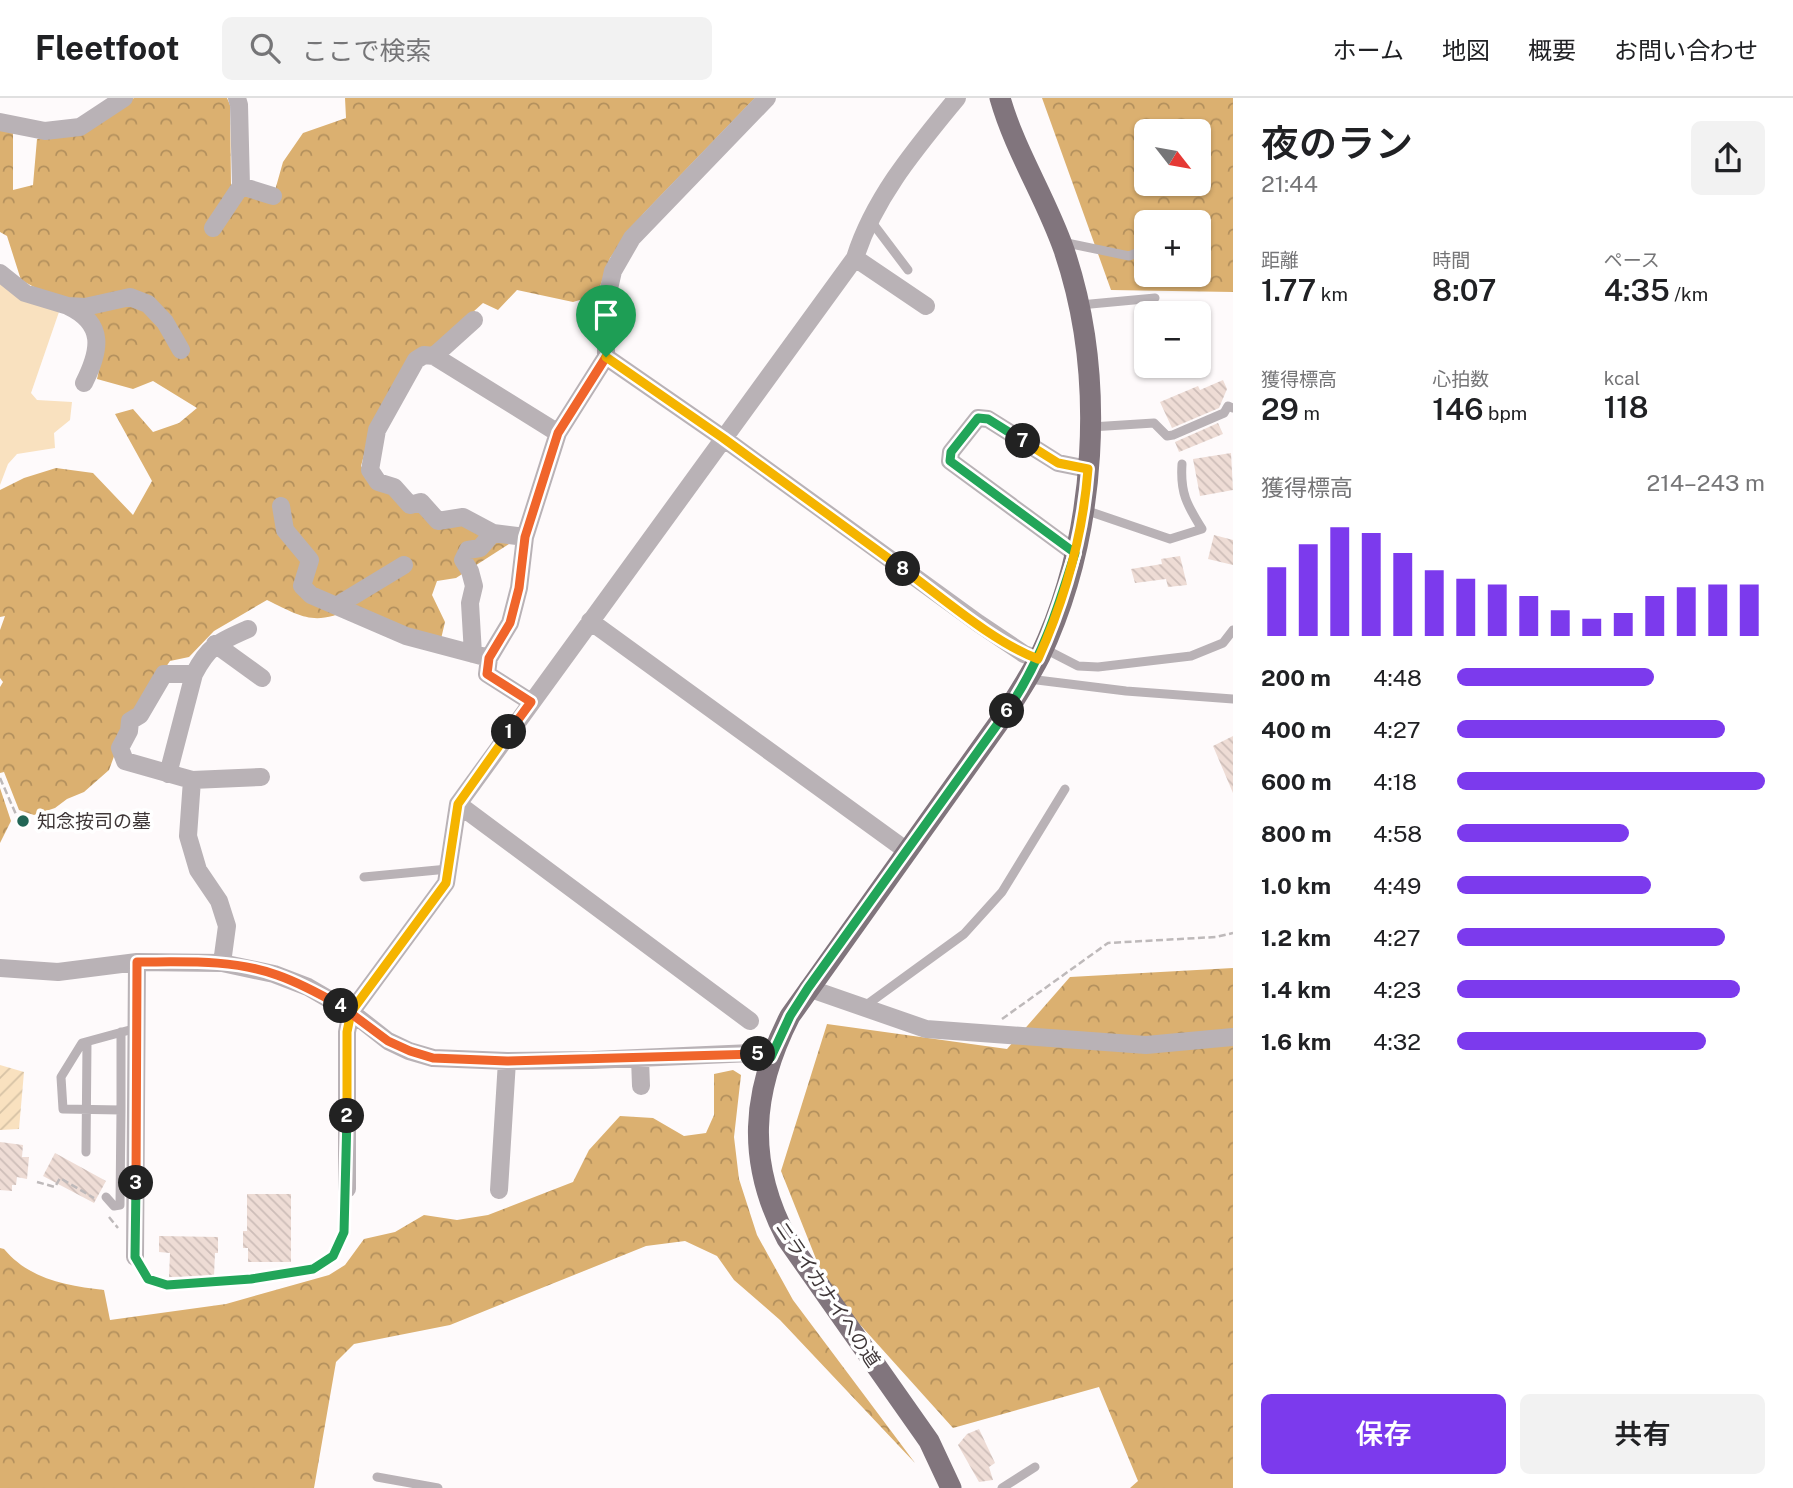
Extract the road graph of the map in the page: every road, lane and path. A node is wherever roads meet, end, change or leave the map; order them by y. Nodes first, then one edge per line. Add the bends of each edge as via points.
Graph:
1 (124, 98) edge
2 (237, 98) edge
3 (767, 98) edge
4 (957, 98) edge
5 (1000, 98) edge
6 (0, 122) edge
7 (241, 186) junction
8 (273, 196) dead end
9 (871, 221) junction
10 (213, 228) dead end
11 (1060, 242) junction
12 (1134, 254) edge
13 (855, 258) junction
14 (908, 270) dead end
15 (0, 274) edge
16 (1155, 298) dead end
17 (68, 306) junction
18 (926, 306) dead end
19 (1078, 306) junction
20 (474, 320) dead end
21 (181, 350) dead end
22 (434, 356) junction
23 (606, 357) junction
24 (84, 383) dead end
25 (1233, 408) edge
26 (1091, 427) junction
27 (558, 433) junction
28 (723, 438) junction
29 (1182, 464) dead end
30 (1088, 469) junction
31 (281, 506) dead end
32 (1084, 509) junction
33 (493, 533) junction
34 (525, 537) junction
35 (1075, 553) junction
36 (404, 565) dead end
37 (338, 605) junction
38 (590, 621) junction
39 (248, 629) dead end
40 (1233, 630) edge
41 (215, 644) junction
42 (1041, 654) junction
43 (481, 656) junction
44 (194, 674) junction
45 (262, 678) dead end
46 (1027, 679) junction
47 (1233, 699) edge
48 (531, 702) junction
49 (168, 774) junction
50 (261, 777) dead end
51 (0, 778) edge
52 (192, 780) junction
53 (1065, 789) dead end
54 (458, 804) junction
55 (18, 818) dead end
56 (907, 851) junction
57 (448, 869) junction
58 (364, 877) dead end
59 (1233, 933) edge
60 (137, 962) junction
61 (222, 963) junction
62 (0, 968) edge
63 (808, 988) junction
64 (863, 1007) junction
65 (351, 1012) junction
66 (1002, 1019) dead end
67 (750, 1021) dead end
68 (129, 1030) junction
69 (1233, 1037) edge
70 (87, 1042) junction
71 (771, 1057) junction
72 (640, 1058) junction
73 (507, 1061) junction
74 (641, 1086) dead end
75 (87, 1110) junction
76 (121, 1110) junction
77 (86, 1152) dead end
78 (37, 1182) dead end
79 (346, 1189) joint
80 (499, 1190) dead end
81 (106, 1197) dead end
82 (99, 1206) dead end
83 (107, 1214) dead end
84 (131, 1244) junction
85 (1035, 1467) dead end
86 (377, 1476) dead end
87 (438, 1488) edge
88 (951, 1488) edge
89 (1002, 1488) edge

1 - 6 street via 80,127 45,131
2 - 7 street
3 - 23 street via 632,238 613,271 606,302
4 - 9 street via 904,164
5 - 11 main road, ニライカナイへの道
7 - 8 street
7 - 10 street
9 - 13 street
9 - 14 lane
11 - 12 lane
11 - 19 main road, ニライカナイへの道
13 - 18 street
13 - 28 street
15 - 17 street via 25,293
16 - 19 lane
17 - 21 street via 130,297 148,304
17 - 24 street via 87,318 95,330 93,365
19 - 26 main road, ニライカナイへの道 via 1086,345
20 - 22 street
22 - 27 street
22 - 33 street via 416,360 377,430 370,470 378,482 394,487 410,505 421,502 438,521 463,517
23 - 27 street
23 - 28 street
25 - 26 lane via 1228,406 1224,413 1167,436 1154,423
26 - 30 main road, ニライカナイへの道
27 - 34 street
28 - 38 street
28 - 42 street via 978,623 1024,654
29 - 32 lane via 1183,497 1202,529 1170,540
30 - 32 main road, ニライカナイへの道
30 - 35 street via 1058,463 988,419 978,418 951,452 950,461
31 - 37 street via 285,530 310,560 302,586 311,595
32 - 35 main road, ニライカナイへの道
33 - 34 street
33 - 43 street via 480,548 468,550 463,560 474,586 470,603
34 - 43 street via 510,623
35 - 42 main road, ニライカナイへの道
36 - 37 street
37 - 43 street via 406,636
38 - 48 street
38 - 56 street
39 - 41 street
40 - 42 lane via 1223,643 1191,656 1098,667
41 - 44 street
41 - 45 street
42 - 46 main road, ニライカナイへの道
43 - 48 street via 487,674
44 - 49 street
44 - 49 street via 164,674 140,715 130,721 120,748 125,761
46 - 47 lane
46 - 56 main road, ニライカナイへの道
48 - 54 street
49 - 52 street
50 - 52 street
51 - 55 path
52 - 61 street via 188,836 198,870 219,901 227,926
53 - 64 lane via 1002,892 964,934
54 - 57 street
54 - 67 street
56 - 63 main road, ニライカナイへの道
57 - 58 lane
57 - 65 street via 446,883
59 - 66 path via 1108,943
60 - 61 street
60 - 62 street via 58,972
60 - 68 street
61 - 65 street via 274,974
63 - 64 street
63 - 71 main road, ニライカナイへの道
64 - 69 street via 926,1029 1146,1045
65 - 73 street via 388,1041 410,1051 433,1058
65 - 79 street
68 - 70 lane
68 - 76 lane
68 - 84 street
70 - 75 lane
70 - 75 lane via 61,1077 63,1109
71 - 72 street via 752,1053
71 - 88 main road, ニライカナイへの道 via 758,1121 761,1170 775,1215 802,1263 929,1441
72 - 73 street
72 - 74 street
73 - 80 street
75 - 76 lane
75 - 77 lane
76 - 81 lane via 120,1205 114,1206
78 - 82 path via 55,1188 60,1178 93,1196
79 - 84 lane via 344,1232 333,1256 313,1269 167,1285 148,1279
83 - 84 path
85 - 89 lane
86 - 87 lane

